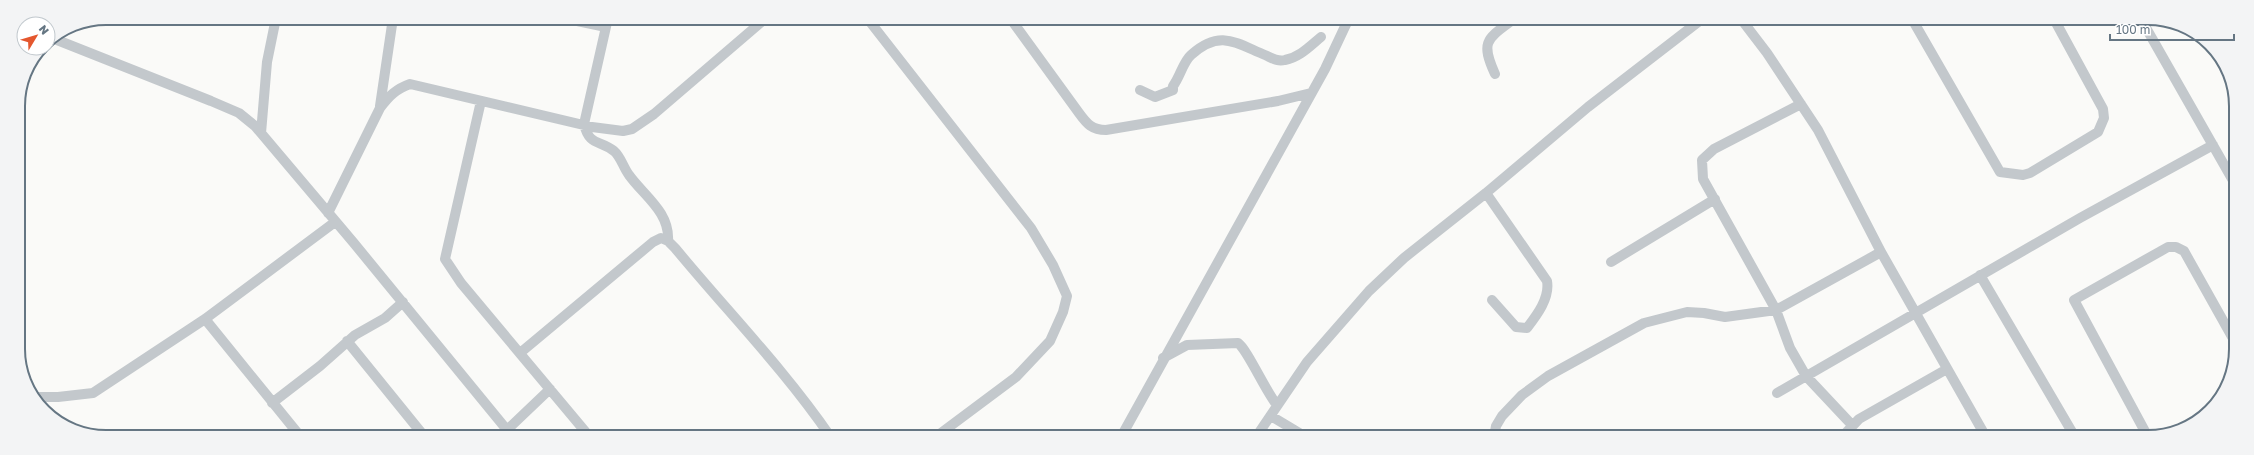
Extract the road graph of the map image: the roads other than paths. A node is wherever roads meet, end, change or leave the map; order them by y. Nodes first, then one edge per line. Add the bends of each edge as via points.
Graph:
1 (275, 25) edge
2 (392, 25) edge
3 (607, 25) edge
4 (758, 25) edge
5 (872, 25) edge
6 (1015, 25) edge
7 (1017, 25) edge
8 (1346, 25) edge
9 (1506, 25) edge
10 (1694, 25) edge
11 (1746, 25) edge
12 (1915, 25) edge
13 (2057, 25) edge
14 (2144, 25) edge
15 (1018, 30) junction
16 (1321, 37) dead end
17 (59, 41) edge
18 (1496, 74) dead end
19 (1140, 90) dead end
20 (1311, 93) junction
21 (481, 101) junction
22 (1801, 104) junction
23 (380, 108) junction
24 (584, 124) junction
25 (261, 133) junction
26 (2213, 145) junction
27 (2229, 173) edge
28 (1486, 194) junction
29 (1714, 199) junction
30 (328, 213) junction
31 (335, 222) junction
32 (668, 241) junction
33 (1881, 252) junction
34 (1611, 262) dead end
35 (1980, 275) junction
36 (1492, 300) dead end
37 (403, 302) junction
38 (1776, 310) junction
39 (1914, 312) junction
40 (205, 319) junction
41 (2229, 331) edge
42 (347, 341) junction
43 (520, 353) junction
44 (1163, 358) junction
45 (1947, 369) junction
46 (1806, 376) junction
47 (550, 389) junction
48 (1777, 393) dead end
49 (41, 397) edge
50 (272, 403) junction
51 (1278, 405) junction
52 (1271, 416) junction
53 (1852, 425) junction
54 (295, 430) edge
55 (419, 430) edge
56 (506, 430) edge
57 (513, 430) edge
58 (584, 430) edge
59 (826, 430) edge
60 (945, 430) edge
61 (1124, 430) edge
62 (1261, 430) edge
63 (1294, 430) edge
64 (1495, 430) edge
65 (1848, 430) edge
66 (1982, 430) edge
67 (2071, 430) edge
68 (2144, 430) edge

1 - 25 street via 267,62
2 - 23 street
3 - 24 street
4 - 24 street via 654,114 632,129 609,130
5 - 60 street via 1031,228 1054,265 1067,296 1050,341 1016,377
6 - 15 street
7 - 15 street
8 - 20 street
9 - 18 street via 1490,39 1486,47
10 - 28 street via 1588,107
11 - 22 street
12 - 13 street via 2000,172 2023,175 2098,132 2104,118 2103,109
14 - 26 street
15 - 20 street via 1088,126 1096,130 1278,101
16 - 19 street via 1301,54 1281,61 1235,41 1222,40 1206,44 1191,55 1173,86 1174,90 1155,97
17 - 25 street via 240,114
20 - 44 street
21 - 23 street via 410,84 398,88 388,96
21 - 24 street
21 - 43 street via 444,258 461,284
22 - 29 street via 1714,149 1702,160 1703,179
22 - 33 street via 1818,130
23 - 30 street
24 - 32 street via 589,138 617,155 656,207 666,222 669,231
25 - 30 street
26 - 27 street
26 - 35 street
28 - 36 street via 1547,281 1548,290 1535,318 1527,328 1516,327
28 - 51 street via 1404,258 1369,291 1307,362
29 - 34 street
29 - 38 street
30 - 31 street
31 - 37 street
31 - 40 street
32 - 43 street via 661,238 653,242
32 - 59 street via 807,403
33 - 38 street
33 - 39 street
35 - 39 street
35 - 67 street
37 - 42 street via 385,318
37 - 56 street
38 - 46 street via 1790,348
38 - 64 street via 1725,317 1687,312 1644,323 1548,376 1522,395 1502,416
39 - 45 street
39 - 46 street
40 - 49 street via 93,393
40 - 50 street
41 - 68 street via 2184,251 2176,247 2168,247 2074,300
42 - 50 street via 320,366
42 - 55 street
43 - 47 street
44 - 51 street via 1187,345 1238,343 1243,347 1262,383
44 - 61 street
45 - 53 street
45 - 66 street
46 - 48 street
46 - 53 street
47 - 57 street
47 - 58 street
50 - 54 street
51 - 52 street
52 - 62 street
52 - 63 street
53 - 65 street

